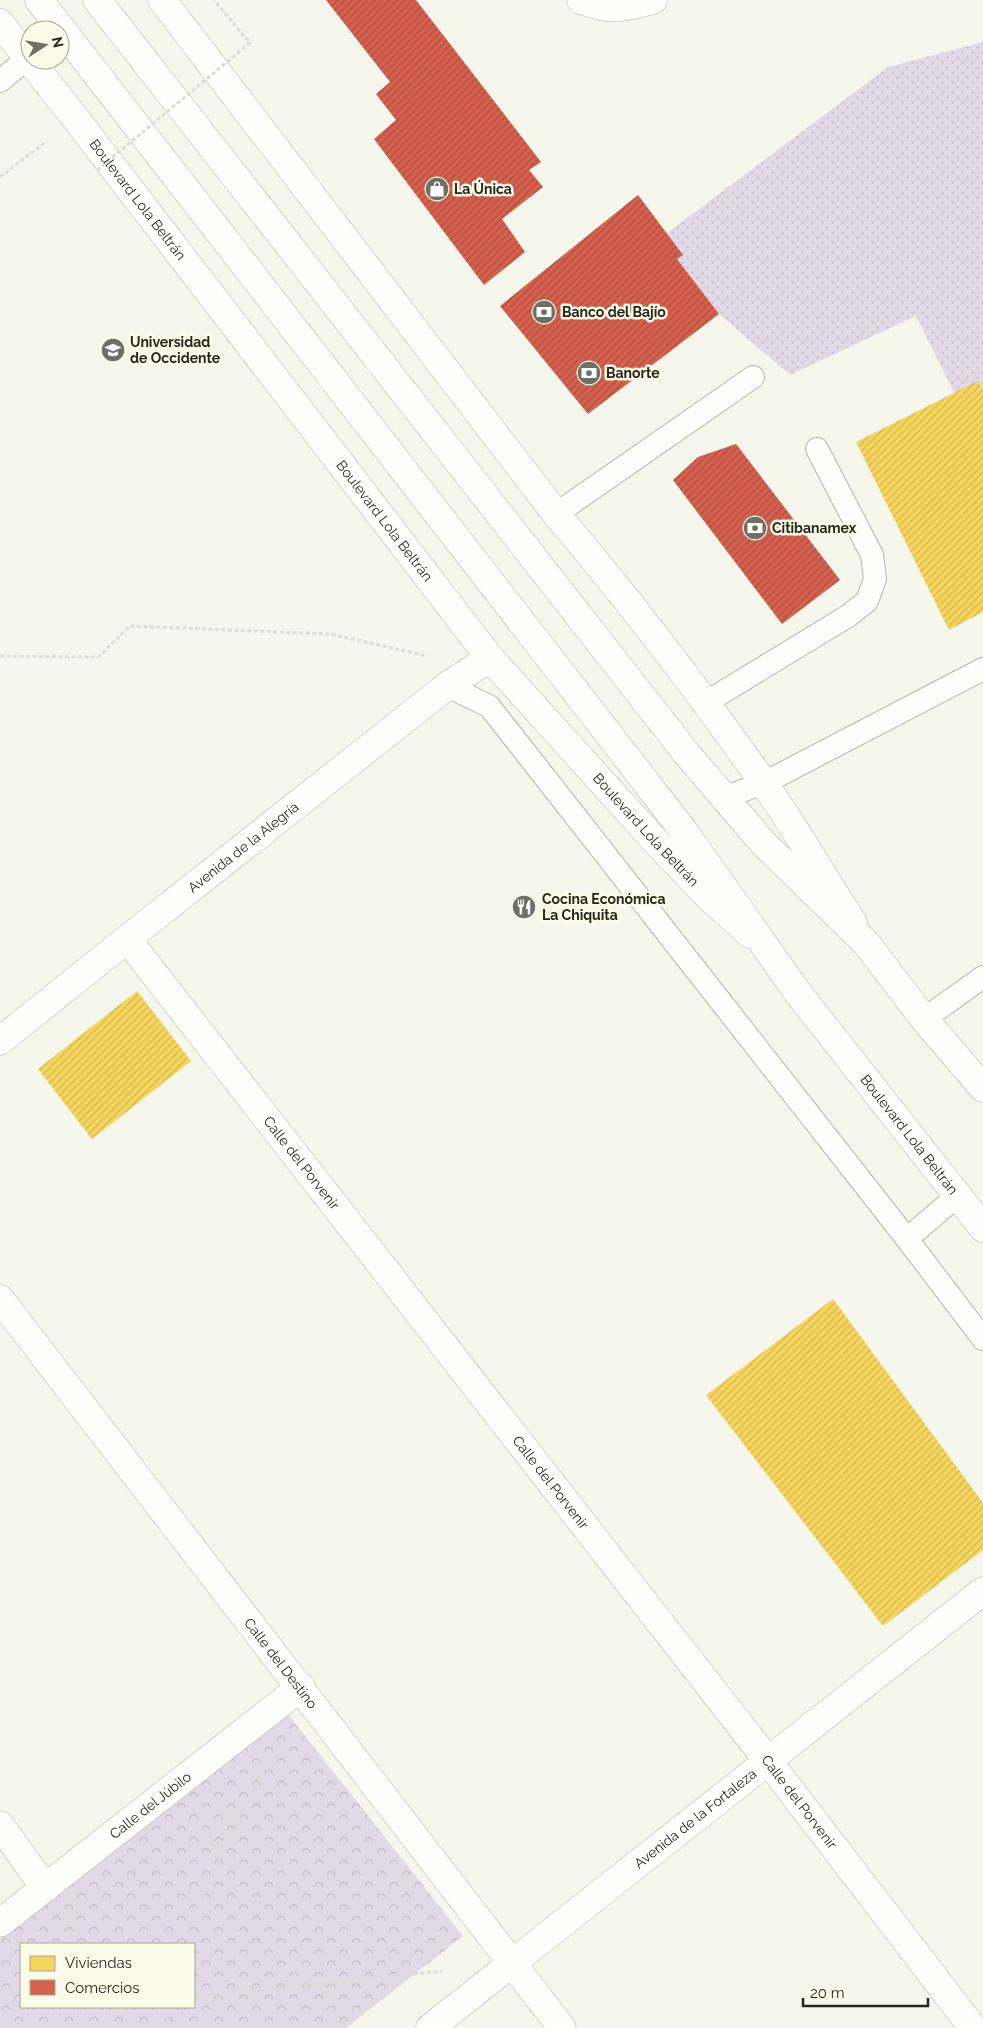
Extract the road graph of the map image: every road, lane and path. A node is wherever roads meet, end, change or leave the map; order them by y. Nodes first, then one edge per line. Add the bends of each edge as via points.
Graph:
1 (39, 0) edge
2 (97, 0) edge
3 (162, 0) edge
4 (214, 0) edge
5 (581, 0) edge
6 (653, 0) edge
7 (0, 23) edge
8 (20, 48) edge
9 (20, 65) edge
10 (37, 70) edge
11 (0, 81) edge
12 (76, 119) junction
13 (97, 170) dead end
14 (0, 177) edge
15 (753, 377) dead end
16 (817, 449) dead end
17 (556, 514) junction
18 (0, 656) edge
19 (490, 658) junction
20 (983, 669) edge
21 (447, 686) junction
22 (705, 703) junction
23 (764, 783) junction
24 (725, 797) junction
25 (127, 939) junction
26 (866, 943) junction
27 (983, 977) edge
28 (798, 993) junction
29 (924, 1019) junction
30 (0, 1042) edge
31 (983, 1088) edge
32 (958, 1195) junction
33 (983, 1228) edge
34 (907, 1239) junction
35 (0, 1299) edge
36 (983, 1339) edge
37 (983, 1591) edge
38 (301, 1687) junction
39 (268, 1758) dead end
40 (768, 1761) junction
41 (0, 1825) edge
42 (45, 1888) junction
43 (0, 1923) edge
44 (98, 1943) edge
45 (180, 1943) edge
46 (512, 1963) junction
47 (452, 1970) dead end
48 (195, 1997) edge
49 (127, 2008) edge
50 (152, 2008) edge
51 (159, 2008) edge
52 (42, 2028) edge
53 (142, 2028) edge
54 (175, 2028) edge
55 (430, 2028) edge
56 (562, 2028) edge
57 (973, 2028) edge

1 - 28 street, Boulevard Lola Beltrán via 677,822
2 - 24 street via 675,739
3 - 17 street
4 - 13 path, bridge via 250,43
5 - 6 street via 600,7 621,8
7 - 8 street, Boulevard Lola Beltrán
9 - 11 lane
10 - 12 street, Boulevard Lola Beltrán
12 - 14 path via 66,133 44,142
12 - 19 street, Boulevard Lola Beltrán
15 - 17 lane
16 - 22 lane via 872,555 876,578 868,601
17 - 22 street
18 - 21 path via 98,657 130,626 330,634 434,658
19 - 21 street, Avenida de la Alegría
19 - 28 street, Boulevard Lola Beltrán via 657,843 752,936
20 - 23 lane
21 - 25 street, Avenida de la Alegría
21 - 34 lane via 489,706
22 - 23 street
23 - 24 lane
23 - 26 street
24 - 26 street via 763,843
25 - 30 street, Avenida de la Alegría
25 - 40 street, Calle del Porvenir
26 - 29 street
27 - 29 lane
28 - 32 street, Boulevard Lola Beltrán
29 - 31 street
32 - 33 street, Boulevard Lola Beltrán
32 - 34 lane
34 - 36 lane
35 - 38 street, Calle del Destino
37 - 40 street, Avenida de la Fortaleza
38 - 42 street, Calle del Júbilo
38 - 46 street, Calle del Destino
39 - 45 path
40 - 46 street, Avenida de la Fortaleza
40 - 57 street, Calle del Porvenir
41 - 42 street
42 - 43 street, Calle del Júbilo
42 - 44 path
46 - 55 street, Avenida de la Fortaleza
46 - 56 street, Calle del Destino
47 - 48 path
49 - 52 path
50 - 53 path
51 - 54 path

